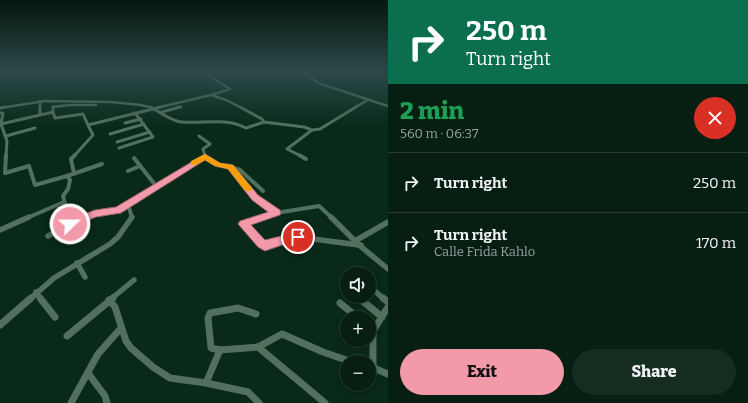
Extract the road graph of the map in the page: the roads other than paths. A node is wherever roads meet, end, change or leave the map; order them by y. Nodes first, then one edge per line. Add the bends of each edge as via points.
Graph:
1 (227, 90) edge
2 (340, 90) edge
3 (211, 95) junction
4 (368, 100) junction
5 (40, 101) junction
6 (102, 102) junction
7 (388, 106) edge
8 (181, 107) dead end
9 (0, 108) edge
10 (153, 108) junction
11 (53, 112) junction
12 (114, 112) dead end
13 (162, 112) junction
14 (0, 113) edge
15 (135, 113) junction
16 (17, 114) dead end
17 (40, 114) junction
18 (117, 117) junction
19 (140, 119) junction
20 (17, 120) junction
21 (264, 122) junction
22 (125, 123) dead end
23 (1, 124) junction
24 (88, 124) junction
25 (144, 124) junction
26 (35, 128) dead end
27 (312, 130) junction
28 (150, 132) junction
29 (110, 134) dead end
30 (6, 136) junction
31 (199, 136) dead end
32 (117, 142) dead end
33 (119, 148) dead end
34 (205, 156) junction
35 (134, 158) dead end
36 (306, 159) dead end
37 (102, 164) dead end
38 (140, 166) junction
39 (231, 167) junction
40 (128, 171) dead end
41 (5, 173) junction
42 (74, 174) junction
43 (0, 175) edge
44 (67, 176) junction
45 (156, 186) junction
46 (263, 191) dead end
47 (64, 202) junction
48 (128, 204) junction
49 (276, 213) junction
50 (388, 222) edge
51 (70, 224) junction
52 (0, 230) edge
53 (48, 236) dead end
54 (355, 241) junction
55 (361, 245) junction
56 (77, 263) junction
57 (388, 269) edge
58 (85, 277) dead end
59 (134, 280) dead end
60 (36, 292) junction
61 (376, 292) edge
62 (109, 300) junction
63 (388, 302) edge
64 (341, 303) edge
65 (365, 303) edge
66 (388, 307) edge
67 (350, 311) edge
68 (256, 314) dead end
69 (55, 317) dead end
70 (382, 317) junction
71 (0, 324) edge
72 (376, 324) edge
73 (121, 328) junction
74 (67, 336) dead end
75 (258, 347) junction
76 (220, 350) junction
77 (340, 358) edge
78 (376, 368) edge
79 (88, 373) junction
80 (388, 374) edge
81 (206, 383) junction
82 (71, 403) edge
83 (107, 403) edge
84 (259, 403) edge
85 (325, 403) edge

1 - 3 street
2 - 4 street
3 - 10 street
3 - 21 street via 226,100
4 - 7 street
4 - 27 street via 323,128
5 - 6 street
5 - 9 street
5 - 17 street
6 - 10 street via 141,104
6 - 11 street via 85,106 64,104 53,107
8 - 13 street
10 - 13 street
10 - 15 street
11 - 17 street
11 - 24 street via 55,118 83,114
12 - 18 street
13 - 21 street via 183,122 237,123 246,128
14 - 23 street via 3,113
15 - 18 street
15 - 19 street
16 - 20 street
17 - 20 street
18 - 24 street
19 - 22 street
19 - 25 street
20 - 23 street
21 - 27 street
23 - 30 street
24 - 42 street via 93,135 71,159
25 - 28 street
25 - 29 street
26 - 30 street
27 - 36 street via 287,149
28 - 32 street
28 - 33 street via 153,137
30 - 41 street
31 - 34 street via 210,144 203,149
34 - 39 street via 217,165
34 - 45 street
35 - 38 street
37 - 42 street
38 - 40 street
38 - 45 street
39 - 46 street via 240,170
39 - 49 street via 255,197
41 - 43 street
41 - 44 street via 29,166 35,185
42 - 44 street
44 - 47 street via 70,180 64,194
45 - 48 street
47 - 51 street
47 - 52 street
48 - 51 street via 114,212 95,214
48 - 56 street via 132,218 118,237 103,249
49 - 54 street via 319,206
49 - 55 street via 243,224 265,246 298,237
50 - 54 street
51 - 53 street
54 - 55 street
55 - 57 street
56 - 58 street
56 - 60 street
59 - 62 street
60 - 69 street
60 - 71 street
61 - 63 street
62 - 73 street via 115,307
62 - 74 street
64 - 67 street
65 - 70 street
66 - 70 street
68 - 76 street via 238,308 210,313 208,318 211,348
70 - 72 street
73 - 79 street via 98,352
73 - 81 street via 131,348 153,367 170,378
75 - 76 street
75 - 77 street via 282,334
75 - 85 street
76 - 81 street
78 - 80 street
79 - 82 street
79 - 83 street via 105,396
81 - 84 street via 248,392

